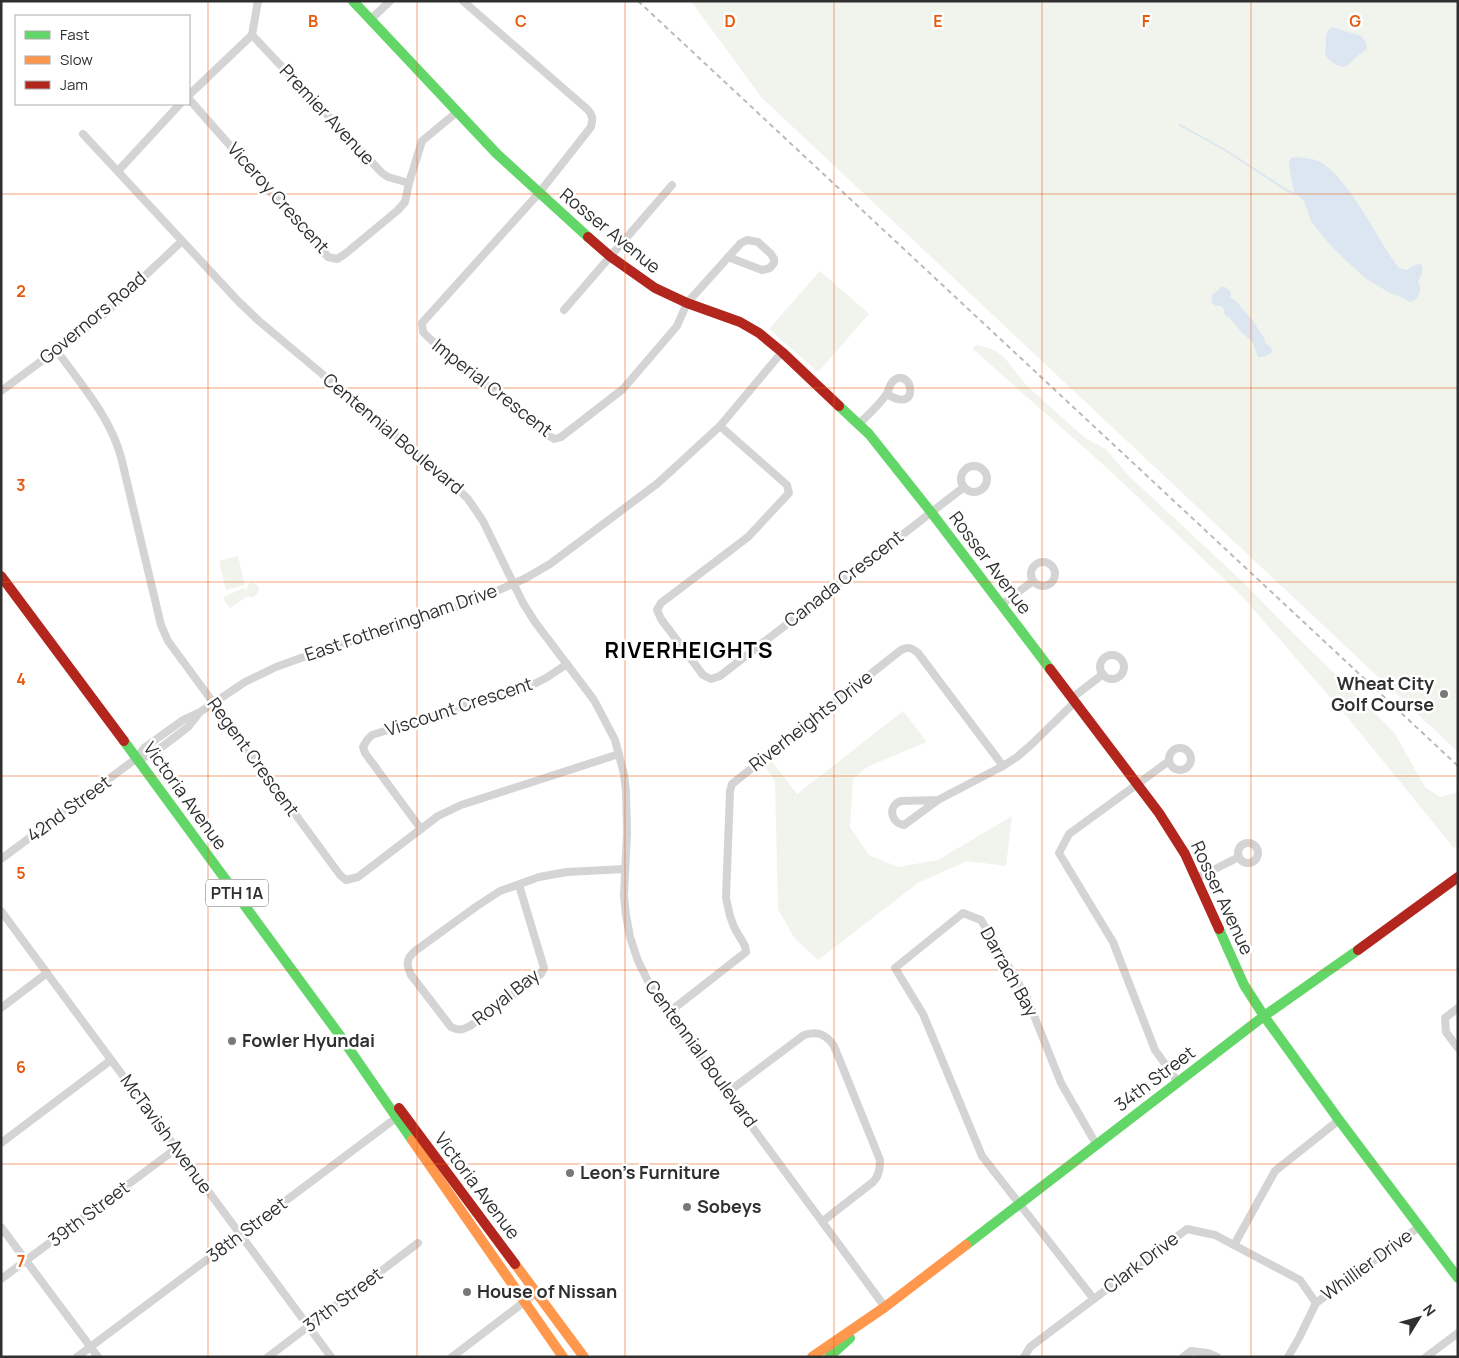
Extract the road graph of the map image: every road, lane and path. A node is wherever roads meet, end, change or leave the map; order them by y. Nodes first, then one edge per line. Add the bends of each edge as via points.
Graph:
1 (258, 1) edge
2 (353, 1) edge
3 (390, 1) edge
4 (463, 1) edge
5 (370, 20) junction
6 (252, 35) junction
7 (190, 94) edge
8 (190, 100) edge
9 (179, 105) edge
10 (457, 112) junction
11 (83, 134) dead end
12 (118, 171) junction
13 (409, 183) junction
14 (672, 185) dead end
15 (539, 193) junction
16 (182, 241) junction
17 (611, 256) junction
18 (728, 257) junction
19 (687, 303) junction
20 (564, 310) dead end
21 (57, 351) junction
22 (782, 352) junction
23 (1, 391) edge
24 (887, 394) dead end
25 (859, 424) junction
26 (720, 426) junction
27 (964, 487) dead end
28 (931, 512) junction
29 (1, 576) edge
30 (1033, 582) dead end
31 (513, 584) junction
32 (1001, 605) junction
33 (567, 664) junction
34 (1103, 674) dead end
35 (1073, 700) junction
36 (212, 703) junction
37 (619, 754) junction
38 (137, 758) junction
39 (1169, 760) dead end
40 (1003, 766) junction
41 (1136, 784) junction
42 (938, 800) junction
43 (421, 829) junction
44 (1239, 857) dead end
45 (1, 859) edge
46 (625, 869) junction
47 (1458, 877) edge
48 (1197, 878) junction
49 (519, 885) junction
50 (1, 911) edge
51 (47, 973) junction
52 (1, 1008) edge
53 (1458, 1008) edge
54 (668, 1013) junction
55 (1264, 1016) junction
56 (1458, 1048) edge
57 (111, 1060) junction
58 (1178, 1082) junction
59 (728, 1092) junction
60 (400, 1115) junction
61 (1339, 1120) junction
62 (1, 1143) edge
63 (1096, 1144) junction
64 (177, 1148) junction
65 (1019, 1203) junction
66 (823, 1221) junction
67 (1, 1227) edge
68 (1419, 1227) junction
69 (240, 1234) junction
70 (418, 1243) dead end
71 (1234, 1245) junction
72 (26, 1261) junction
73 (1458, 1278) edge
74 (1, 1280) edge
75 (536, 1293) junction
76 (1093, 1298) junction
77 (524, 1302) junction
78 (1316, 1303) junction
79 (881, 1310) junction
80 (308, 1326) junction
81 (1458, 1333) edge
82 (90, 1346) junction
83 (77, 1357) edge
84 (98, 1357) edge
85 (268, 1357) edge
86 (331, 1357) edge
87 (452, 1357) edge
88 (563, 1357) edge
89 (584, 1357) edge
90 (812, 1357) edge
91 (829, 1357) edge
92 (1024, 1357) edge
93 (1184, 1357) edge
94 (1216, 1357) edge
95 (1288, 1357) edge
96 (1426, 1357) edge

1 - 6 street
2 - 5 street, Rosser Avenue
3 - 5 street
4 - 15 street via 592,114 591,127
5 - 10 street, Rosser Avenue
6 - 7 street
6 - 13 street, Premier Avenue via 382,173
8 - 13 street, Viceroy Crescent via 328,257 337,259 345,254 398,210 405,202
9 - 12 street
10 - 13 street, Viceroy Crescent via 422,141
10 - 15 street, Rosser Avenue
11 - 12 street, Centennial Boulevard
12 - 16 street, Centennial Boulevard
14 - 17 street
15 - 17 street, Rosser Avenue
15 - 19 street, Imperial Crescent via 422,323 423,332 430,340 548,435 554,439 561,437 624,389 677,326
16 - 21 street, Governors Road via 101,316
16 - 31 street, Centennial Boulevard via 259,322 468,499 483,521
17 - 19 street, Rosser Avenue via 655,288
17 - 20 street
18 - 18 street via 762,270 774,263 771,254 754,240 741,243
18 - 19 street
19 - 22 street, Rosser Avenue via 740,322
21 - 23 street, Governors Road
21 - 36 street, Regent Crescent via 115,437 161,625 173,649
22 - 25 street, Rosser Avenue
22 - 26 street, East Fotheringham Drive
24 - 25 street
25 - 28 street, Rosser Avenue
26 - 28 street, Canada Crescent via 787,484 789,493 748,537 661,603 657,610 704,675 711,679 720,676
26 - 31 street, East Fotheringham Drive via 658,483 550,564
27 - 28 street
28 - 32 street, Rosser Avenue
29 - 38 street, Victoria Avenue / PTH 1A
30 - 32 street
31 - 33 street, Centennial Boulevard via 535,622
31 - 36 street, East Fotheringham Drive via 470,603 276,667
32 - 35 street, Rosser Avenue
33 - 37 street, Centennial Boulevard via 602,712
33 - 43 street, Viscount Crescent via 536,683 372,735 367,740 363,746 365,753
34 - 35 street
35 - 40 street via 1032,744
35 - 41 street, Rosser Avenue
36 - 38 street, East Fotheringham Drive via 188,727 150,756
36 - 43 street, Regent Crescent via 346,880 358,877
37 - 43 street, Regent Crescent via 461,805
37 - 46 street, Centennial Boulevard via 626,791
38 - 45 street, 42nd Street
38 - 60 street, Victoria Avenue / PTH 1A
39 - 41 street
40 - 42 street
40 - 54 street, Riverheights Drive via 918,653 907,647 901,650 732,784 726,898 734,927 746,952
41 - 48 street, Rosser Avenue via 1174,835
41 - 58 street via 1069,834 1059,853 1112,942 1155,1050
42 - 42 street via 897,803 893,806 893,816 896,822 904,825
44 - 48 street
46 - 49 street, Royal Bay via 567,872
46 - 54 street, Centennial Boulevard via 624,896 630,937 650,987
47 - 55 street, 34th Street
48 - 55 street, Rosser Avenue via 1244,985
49 - 49 street, Royal Bay via 500,891 476,906 415,950 406,962 411,974 451,1027 457,1030 470,1026 541,974 544,968
50 - 51 street, McTavish Avenue
51 - 52 street
51 - 57 street, McTavish Avenue
53 - 56 street via 1445,1018 1446,1032
54 - 59 street, Centennial Boulevard
55 - 58 street, 34th Street
55 - 61 street, Rosser Avenue
57 - 62 street
57 - 64 street, McTavish Avenue
58 - 63 street, 34th Street
59 - 66 street, Centennial Boulevard
59 - 66 street via 804,1035 812,1033 829,1038 880,1160 880,1167 873,1182
60 - 69 street, 38th Street
60 - 75 street, Victoria Avenue / PTH 1A
60 - 77 street, Victoria Avenue / PTH 1A
61 - 68 street, Rosser Avenue
61 - 71 street via 1275,1171
63 - 65 street, 34th Street
63 - 65 street, Darrach Bay via 1061,1083 1028,998 981,920 963,913 895,968 923,1014 982,1156
64 - 69 street, McTavish Avenue
64 - 72 street, 39th Street
65 - 76 street
65 - 79 street, 34th Street
66 - 79 street, Centennial Boulevard
67 - 72 street
68 - 73 street, Rosser Avenue
68 - 78 street, Whillier Drive
69 - 80 street, McTavish Avenue
69 - 82 street, 38th Street
70 - 80 street, 37th Street
71 - 76 street, Clark Drive via 1215,1234 1187,1229
71 - 78 street, Clark Drive via 1300,1280
72 - 74 street, 39th Street
72 - 82 street
75 - 77 street
75 - 89 street, Victoria Avenue / PTH 1A
76 - 92 street, Clark Drive via 1030,1347
77 - 87 street
77 - 88 street, Victoria Avenue / PTH 1A
78 - 95 street, Whillier Drive
79 - 90 street, 34th Street
79 - 91 street, 34th Street
80 - 85 street, 37th Street
80 - 86 street, McTavish Avenue
81 - 96 street
82 - 83 street, 38th Street
82 - 84 street
93 - 94 street via 1191,1351

